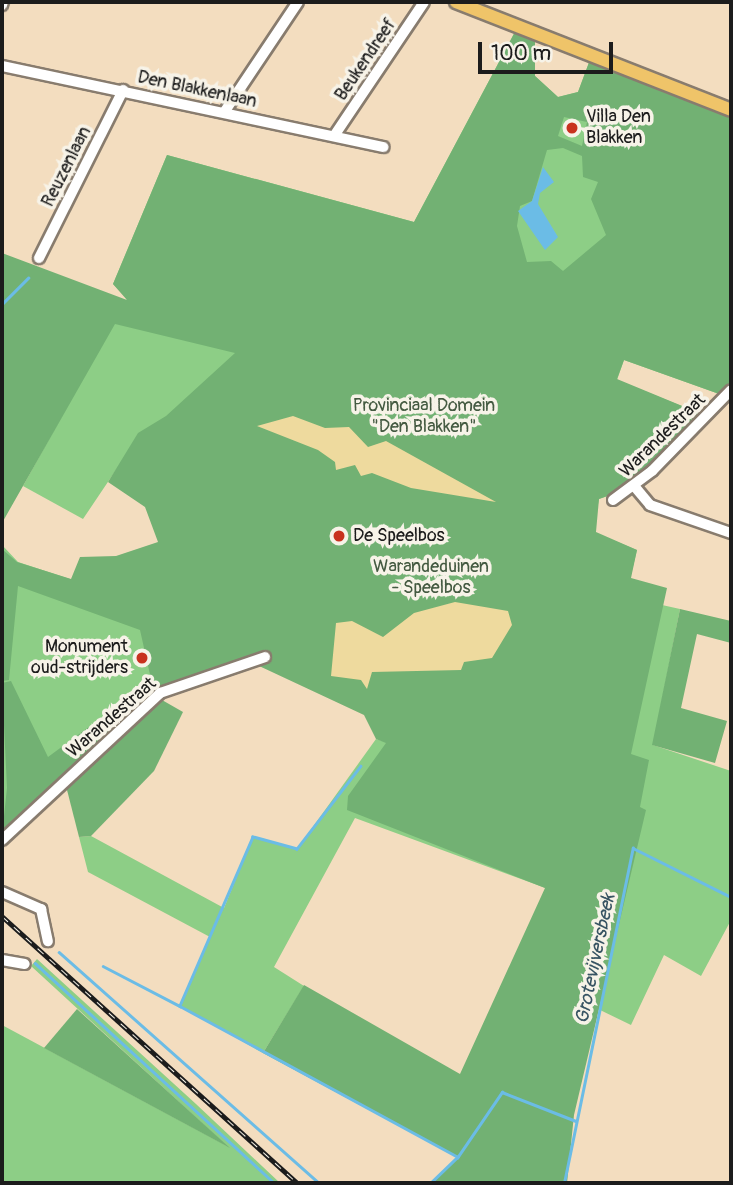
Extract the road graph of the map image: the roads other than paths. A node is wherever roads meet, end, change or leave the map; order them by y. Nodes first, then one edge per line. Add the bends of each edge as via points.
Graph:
1 (298, 2) edge
2 (424, 2) edge
3 (456, 2) edge
4 (2, 65) edge
5 (123, 90) junction
6 (731, 110) edge
7 (225, 111) junction
8 (334, 136) junction
9 (384, 147) dead end
10 (39, 258) dead end
11 (731, 390) edge
12 (635, 486) junction
13 (613, 500) dead end
14 (731, 533) edge
15 (265, 657) dead end
16 (2, 840) edge
17 (2, 892) edge
18 (48, 940) dead end
19 (2, 960) edge
20 (25, 964) dead end

1 - 7 street
2 - 8 street, Beukendreef
3 - 6 main road
4 - 5 street, Den Blakkenlaan
5 - 7 street, Den Blakkenlaan
5 - 10 street, Reuzenlaan
7 - 8 street, Den Blakkenlaan
8 - 9 street, Den Blakkenlaan
11 - 12 street, Warandestraat
12 - 13 street, Warandestraat
12 - 14 street via 650,505
15 - 16 street, Warandestraat via 160,693
17 - 18 street via 41,909
19 - 20 street

